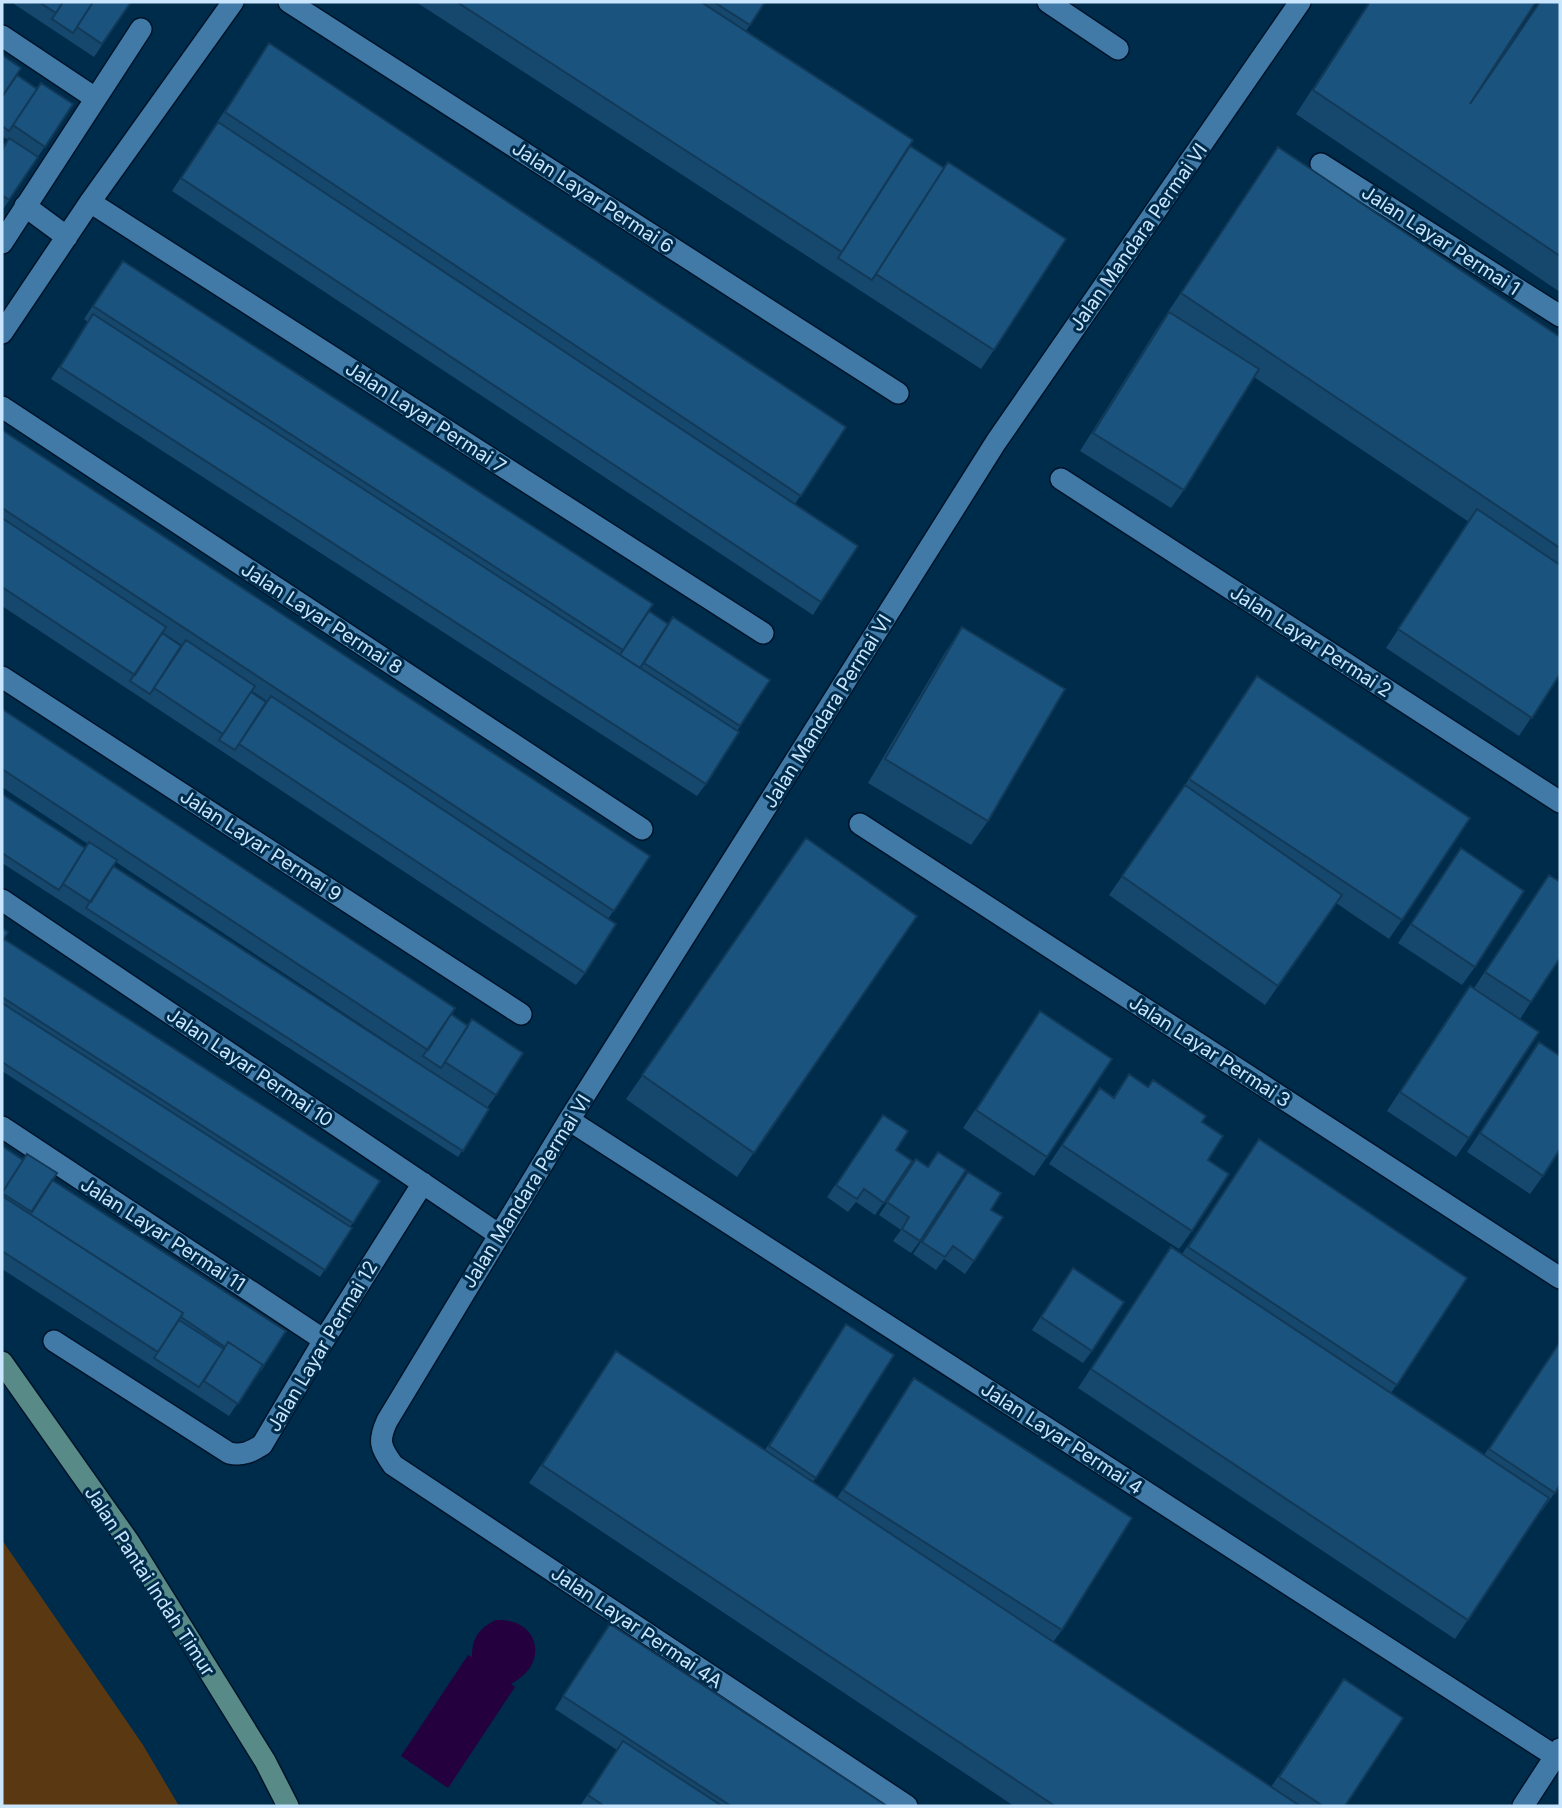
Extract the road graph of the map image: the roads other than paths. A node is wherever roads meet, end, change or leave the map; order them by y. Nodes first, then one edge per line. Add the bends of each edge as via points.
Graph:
1 (233, 2) edge
2 (289, 2) edge
3 (1048, 2) edge
4 (1300, 2) edge
5 (141, 29) dead end
6 (2, 37) edge
7 (1118, 49) dead end
8 (96, 98) junction
9 (1321, 164) dead end
10 (90, 202) junction
11 (25, 206) junction
12 (66, 237) junction
13 (2, 243) edge
14 (1560, 316) edge
15 (2, 333) edge
16 (898, 393) dead end
17 (2, 407) edge
18 (1061, 479) dead end
19 (763, 633) dead end
20 (2, 677) edge
21 (1560, 802) edge
22 (860, 824) dead end
23 (642, 828) dead end
24 (2, 900) edge
25 (521, 1014) dead end
26 (569, 1120) junction
27 (2, 1127) edge
28 (423, 1183) junction
29 (498, 1234) junction
30 (1560, 1278) edge
31 (324, 1340) junction
32 (54, 1341) dead end
33 (2, 1362) edge
34 (380, 1437) joint
35 (1558, 1752) edge
36 (288, 1806) edge
37 (907, 1806) edge
38 (1523, 1806) edge

1 - 10 street
2 - 16 street, Jalan Layar Permai 6
3 - 7 street
4 - 26 street, Jalan Mandara Permai VI via 996,442
5 - 8 street
6 - 8 street
8 - 11 street
9 - 14 street, Jalan Layar Permai 1
10 - 12 street
10 - 19 street, Jalan Layar Permai 7
11 - 12 street
11 - 13 street
12 - 15 street
17 - 23 street, Jalan Layar Permai 8
18 - 21 street, Jalan Layar Permai 2
20 - 25 street, Jalan Layar Permai 9
22 - 30 street, Jalan Layar Permai 3
24 - 28 street, Jalan Layar Permai 10
26 - 29 street, Jalan Mandara Permai VI
26 - 35 street, Jalan Layar Permai 4
27 - 31 street, Jalan Layar Permai 11
28 - 29 street, Jalan Layar Permai 10
28 - 31 street, Jalan Layar Permai 12
29 - 34 street, Jalan Mandara Permai VI
31 - 32 street, Jalan Layar Permai 12 via 262,1445 237,1455
33 - 36 street, Jalan Pantai Indah Timur via 129,1542 265,1761
34 - 37 street, Jalan Layar Permai 4A via 393,1465
35 - 38 street

